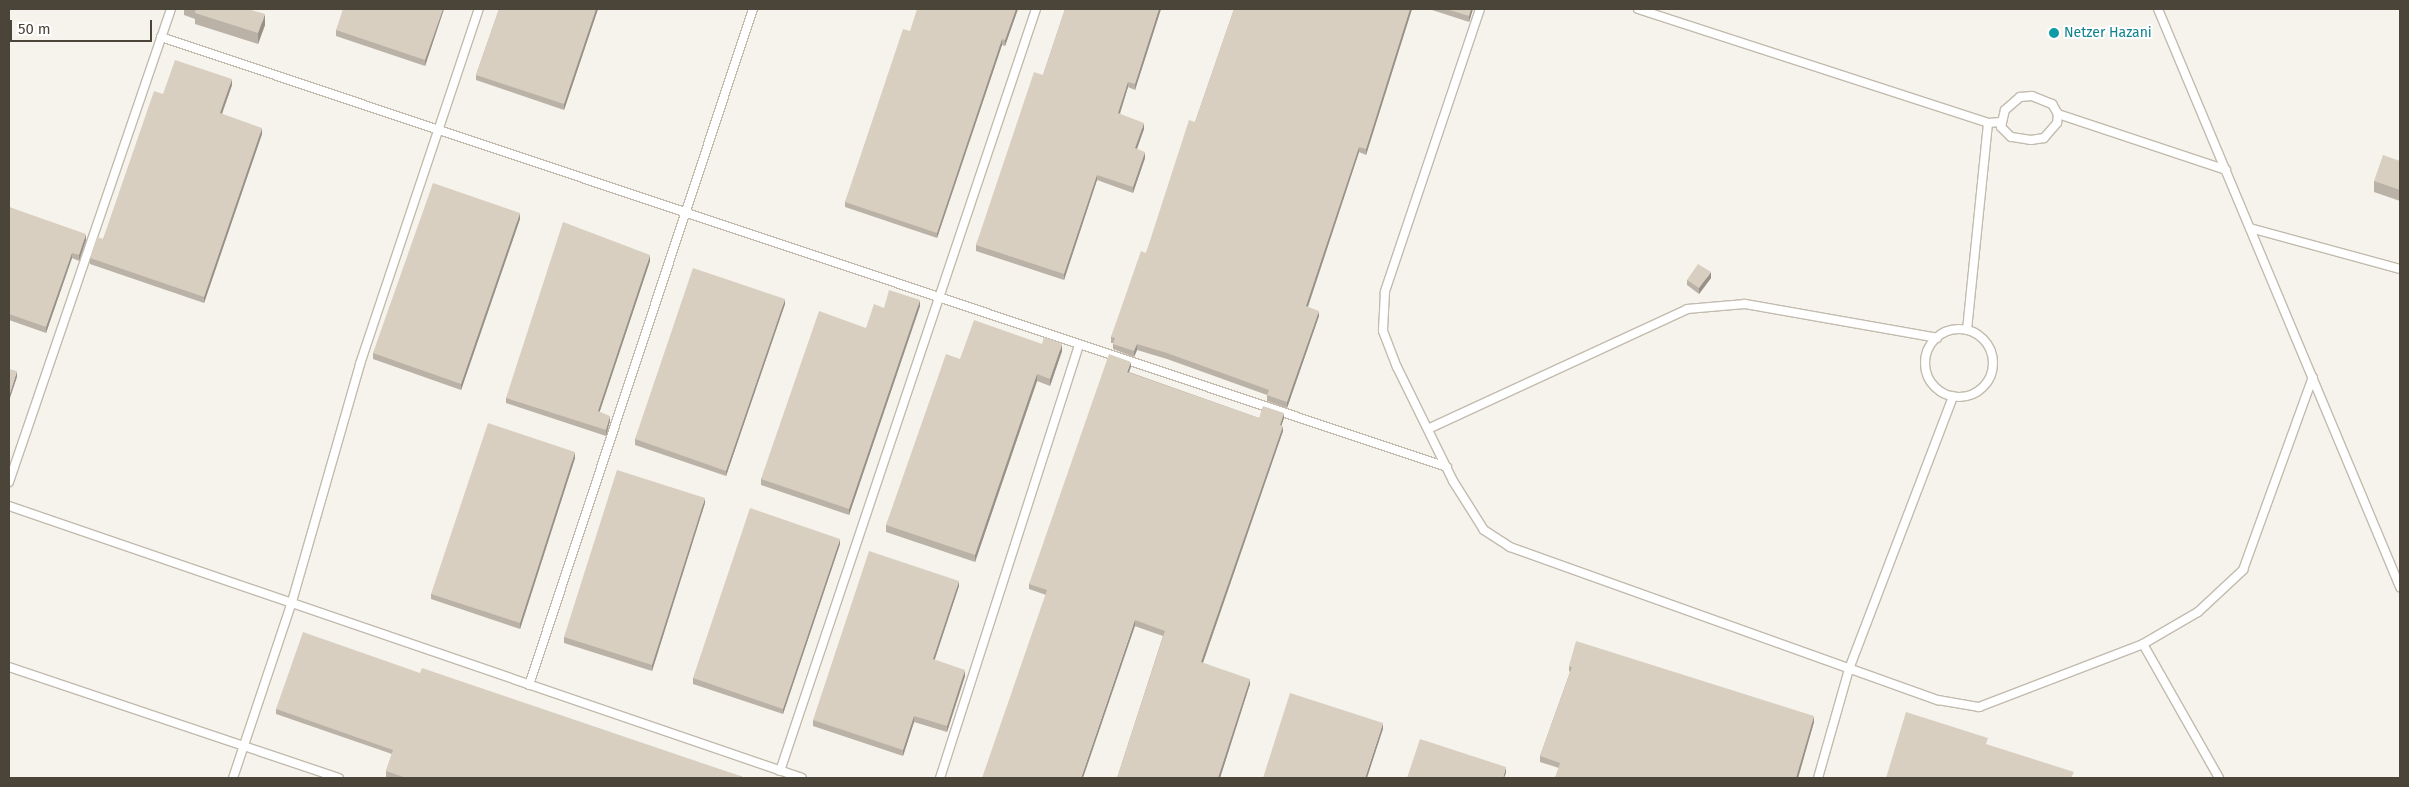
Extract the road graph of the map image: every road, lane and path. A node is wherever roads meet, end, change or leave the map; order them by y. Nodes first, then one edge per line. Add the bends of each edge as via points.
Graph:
1 (171, 9) edge
2 (479, 9) edge
3 (753, 9) edge
4 (1036, 9) edge
5 (1480, 9) edge
6 (1638, 9) edge
7 (2158, 9) edge
8 (161, 37) junction
9 (2058, 114) junction
10 (2001, 122) junction
11 (1988, 123) junction
12 (440, 128) junction
13 (2226, 170) junction
14 (685, 212) junction
15 (2250, 228) junction
16 (2400, 269) edge
17 (939, 298) junction
18 (1967, 330) junction
19 (1936, 338) junction
20 (1078, 346) junction
21 (2313, 377) junction
22 (1953, 396) junction
23 (1430, 428) junction
24 (1448, 467) junction
25 (9, 482) edge
26 (9, 506) edge
27 (2400, 587) edge
28 (291, 605) junction
29 (2143, 644) junction
30 (9, 667) edge
31 (1849, 669) junction
32 (529, 685) junction
33 (244, 745) junction
34 (780, 771) junction
35 (233, 778) edge
36 (339, 778) edge
37 (802, 778) edge
38 (940, 778) edge
39 (1818, 778) edge
40 (2219, 778) edge

1 - 8 lane
2 - 12 lane
3 - 14 lane
4 - 17 lane
5 - 23 lane via 1385,292 1383,331 1397,367
6 - 11 lane
7 - 13 lane
8 - 12 lane
8 - 25 lane
9 - 10 lane via 2052,104 2042,98 2020,98 2005,110
9 - 10 lane via 2057,123 2044,138 2031,140 2011,138 2001,127
9 - 13 lane
10 - 11 lane
11 - 18 lane
12 - 14 lane
12 - 28 lane via 360,364
13 - 15 lane
14 - 17 lane
14 - 32 lane
15 - 16 lane
15 - 21 lane
17 - 20 lane
17 - 34 lane
18 - 19 lane via 1947,331
18 - 22 lane via 1986,341 1992,354 1993,368 1988,381 1978,391
19 - 22 lane via 1927,351 1925,365 1929,379 1938,390
19 - 23 lane via 1745,304 1687,309
20 - 24 lane
20 - 38 lane
21 - 27 lane
21 - 29 lane via 2243,570 2198,612
22 - 31 lane
23 - 24 lane
24 - 31 lane via 1484,530 1510,548
26 - 28 lane
28 - 32 lane
28 - 33 lane
29 - 31 lane via 1979,707 1938,700
29 - 40 lane
30 - 33 lane
31 - 39 lane
32 - 34 lane
33 - 35 lane
33 - 36 lane
34 - 37 lane

